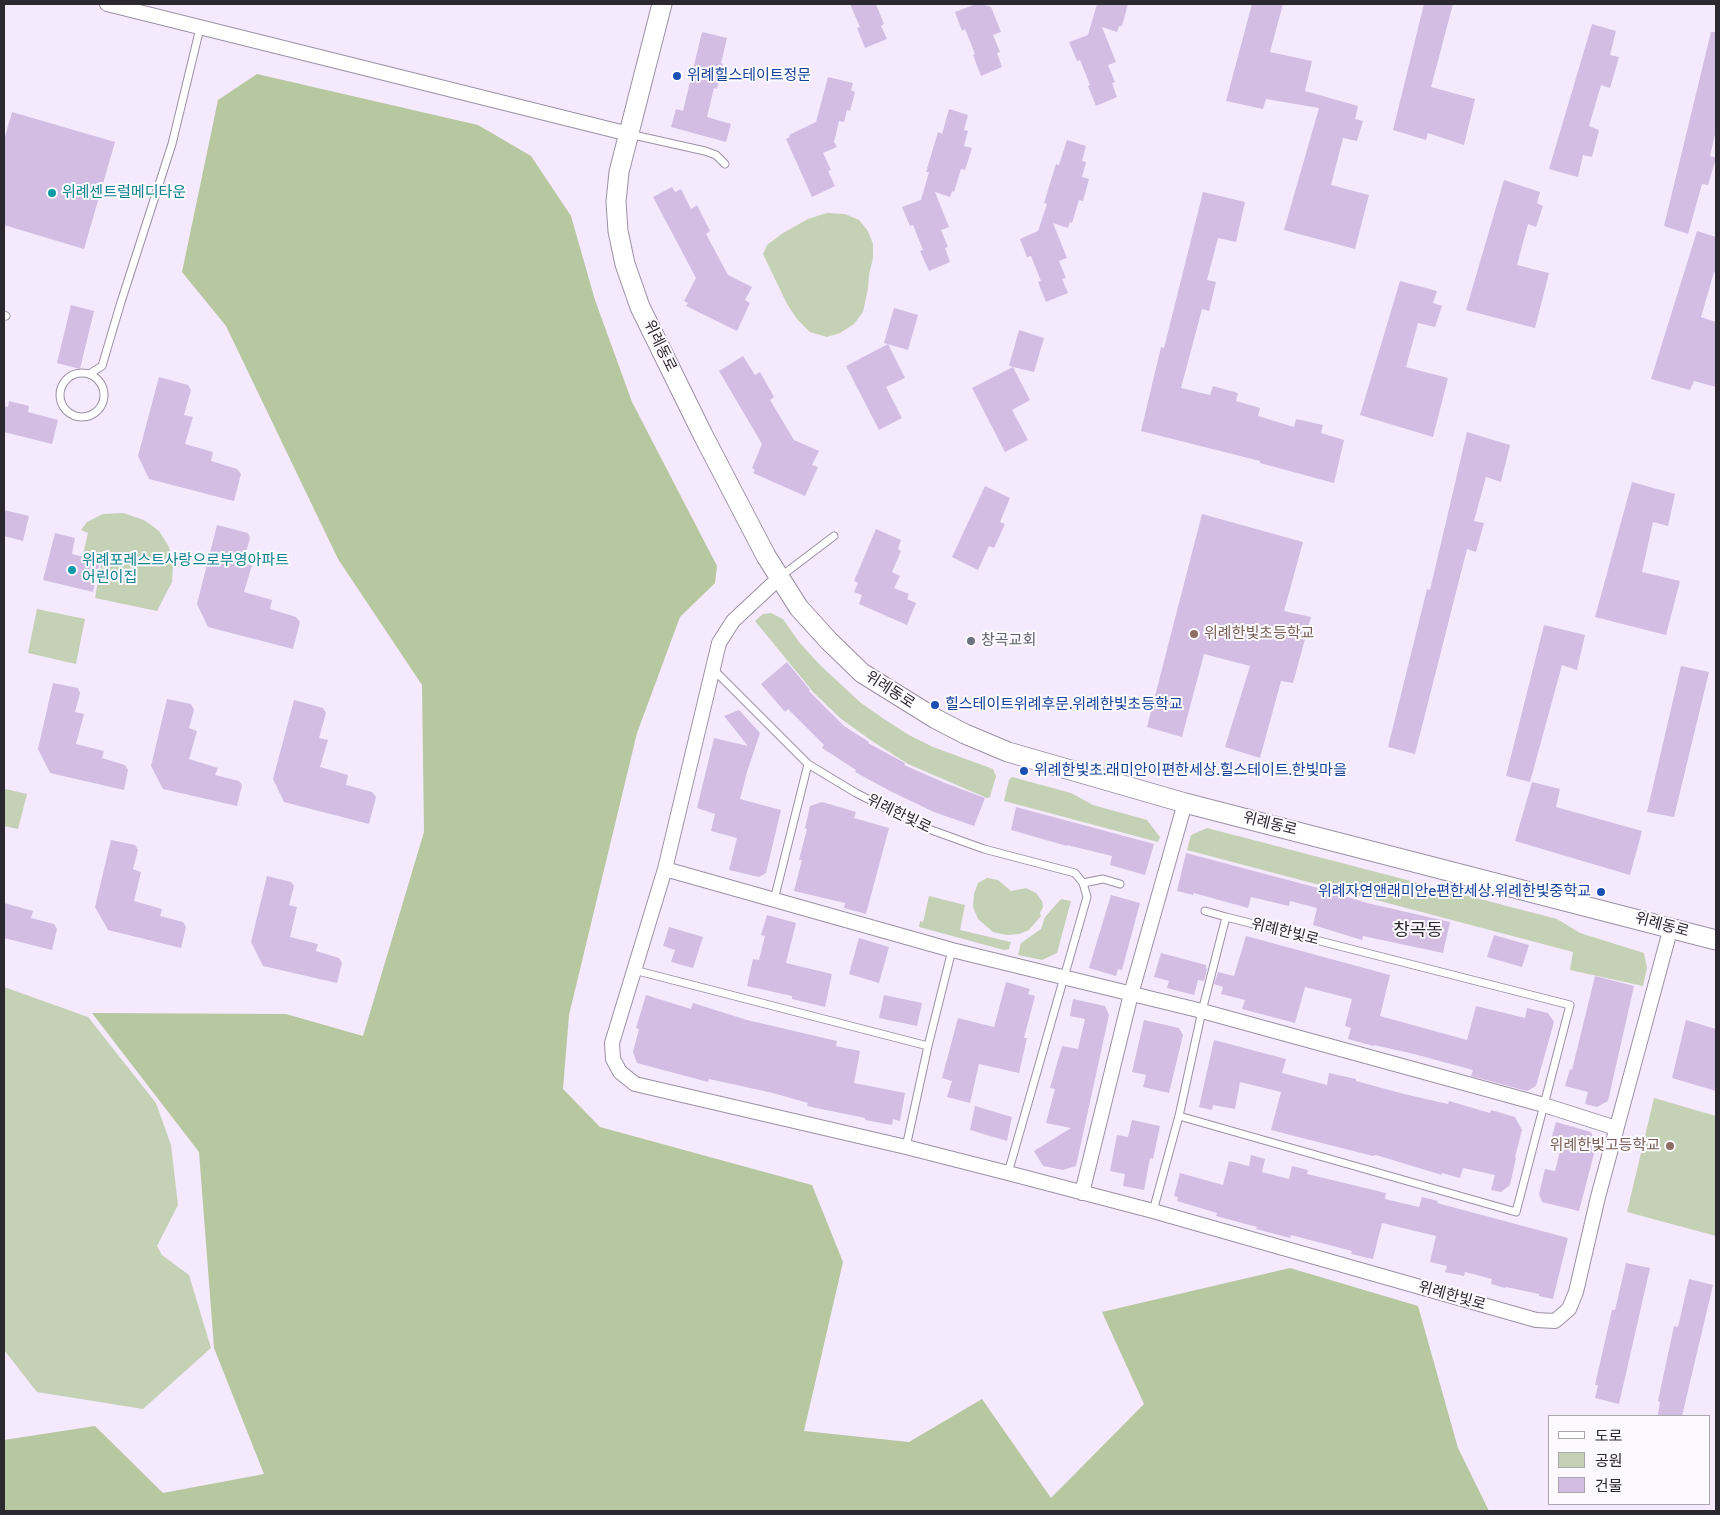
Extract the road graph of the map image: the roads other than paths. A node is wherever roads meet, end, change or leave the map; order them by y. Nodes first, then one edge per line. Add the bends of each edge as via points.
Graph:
1 (107, 4) edge
2 (662, 4) edge
3 (200, 28) junction
4 (629, 134) junction
5 (725, 164) dead end
6 (88, 374) junction
7 (834, 536) dead end
8 (779, 578) junction
9 (714, 670) junction
10 (808, 764) junction
11 (1185, 803) junction
12 (665, 869) junction
13 (1083, 883) junction
14 (1120, 884) dead end
15 (774, 900) junction
16 (1205, 911) dead end
17 (1226, 917) junction
18 (1671, 927) junction
19 (1716, 940) edge
20 (952, 950) junction
21 (634, 970) junction
22 (1063, 977) junction
23 (1131, 994) junction
24 (1202, 1011) junction
25 (928, 1046) junction
26 (1544, 1105) junction
27 (1179, 1116) junction
28 (1616, 1128) junction
29 (906, 1147) junction
30 (1008, 1173) junction
31 (1082, 1193) junction
32 (1153, 1211) junction

1 - 3 street
2 - 4 street, 위례동로
3 - 4 street
3 - 6 lane via 172,144 102,366
4 - 5 lane via 705,151 716,155
4 - 8 street, 위례동로 via 619,172 616,202 625,264 640,307
6 - 6 lane via 69,378 61,390 62,404 78,417 92,415 102,404 104,390
7 - 8 lane
8 - 9 street, 위례한빛로 via 733,621 719,643
8 - 11 street, 위례동로 via 799,608 862,673 936,719 1008,752
9 - 10 lane, 위례한빛로
9 - 12 street, 위례한빛로
10 - 13 lane, 위례한빛로 via 923,827 984,849 1075,873
10 - 15 lane
11 - 18 street, 위례동로
11 - 23 street
12 - 15 street
12 - 21 street, 위례한빛로
13 - 14 lane via 1103,879
13 - 22 lane via 1087,897
15 - 20 street
16 - 17 lane
17 - 24 lane
17 - 26 lane, 위례한빛로 via 1570,1005
18 - 19 street, 위례동로
18 - 28 street, 위례한빛로
20 - 22 street
20 - 25 lane
21 - 25 lane
21 - 29 street, 위례한빛로 via 612,1043 613,1059 620,1072 635,1084
22 - 23 street
22 - 30 lane
23 - 24 street
23 - 31 street
24 - 26 street
24 - 27 lane
25 - 29 lane
26 - 27 lane, 위례한빛로 via 1516,1212
26 - 28 street
27 - 32 lane
28 - 32 street, 위례한빛로 via 1576,1292 1569,1310 1555,1321 1536,1320
29 - 30 street, 위례한빛로
30 - 31 street, 위례한빛로
31 - 32 street, 위례한빛로

